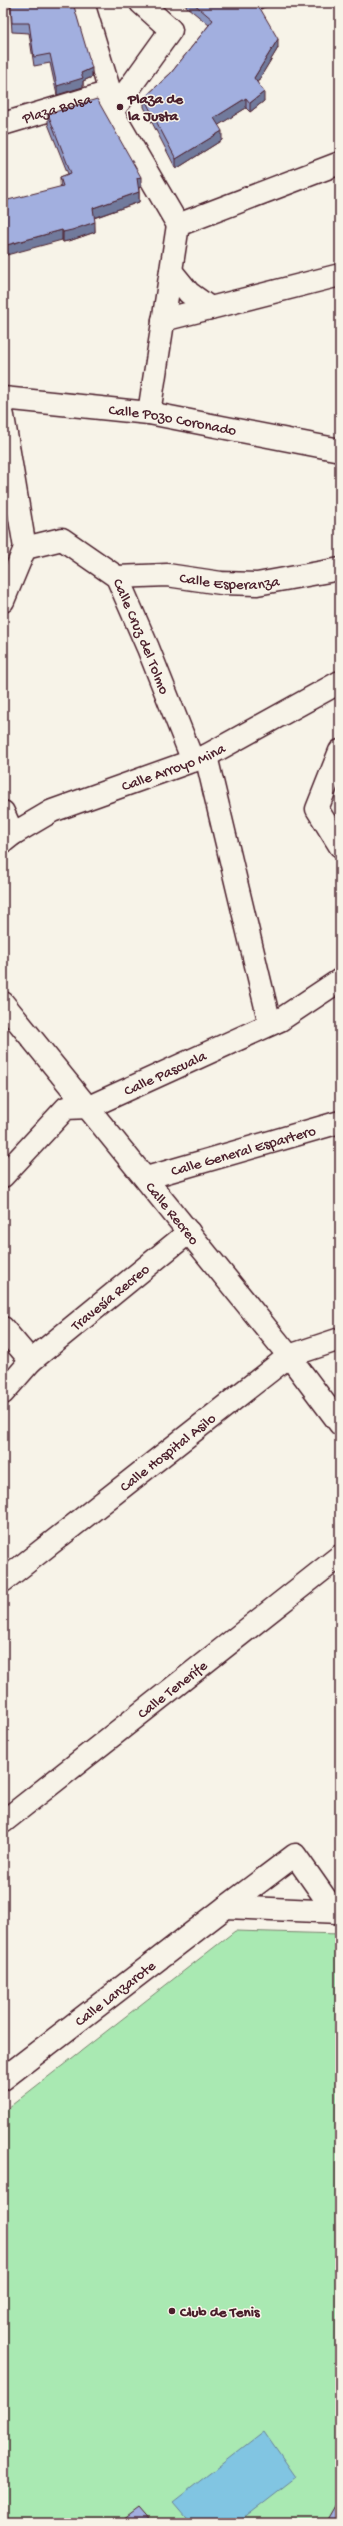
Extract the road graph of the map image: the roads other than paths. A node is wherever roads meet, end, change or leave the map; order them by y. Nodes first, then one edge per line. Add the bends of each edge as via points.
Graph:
1 (83, 3) edge
2 (141, 3) edge
3 (111, 102) junction
4 (3, 124) edge
5 (340, 163) edge
6 (178, 225) junction
7 (171, 271) junction
8 (340, 276) edge
9 (210, 308) junction
10 (163, 320) junction
11 (3, 398) edge
12 (149, 414) junction
13 (3, 416) edge
14 (340, 450) edge
15 (25, 548) junction
16 (340, 568) edge
17 (117, 577) junction
18 (4, 594) edge
19 (340, 682) edge
20 (340, 751) edge
21 (199, 759) junction
22 (3, 812) edge
23 (8, 838) edge
24 (340, 846) edge
25 (340, 980) edge
26 (3, 1003) edge
27 (270, 1024) junction
28 (89, 1107) junction
29 (340, 1122) edge
30 (3, 1176) edge
31 (146, 1178) junction
32 (189, 1232) junction
33 (3, 1328) edge
34 (340, 1339) edge
35 (289, 1356) junction
36 (31, 1361) junction
37 (3, 1393) edge
38 (340, 1424) edge
39 (340, 1556) edge
40 (3, 1580) edge
41 (3, 1822) edge
42 (226, 1907) junction
43 (338, 1912) edge
44 (3, 2079) edge

1 - 3 street
2 - 3 street via 170,30
3 - 4 street, Plaza Bolsa
3 - 6 street
5 - 6 street
6 - 7 street
7 - 9 street via 189,293
7 - 10 street
8 - 9 street
9 - 10 street
10 - 12 street
11 - 12 street, Calle Pozo Coronado
12 - 14 street, Calle Pozo Coronado
13 - 15 street
15 - 17 street, Calle Cruz del Tolmo via 62,539
15 - 18 street
16 - 17 street, Calle Esperanza via 257,584 221,583 167,575
17 - 21 street, Calle Cruz del Tolmo
19 - 21 street, Calle Arroyo Mina
20 - 24 street via 317,809
21 - 23 street, Calle Arroyo Mina via 52,811
21 - 27 street, Calle Cruz del Tolmo
22 - 23 street
25 - 27 street, Calle Pascuala
26 - 28 street, Calle Recreo
27 - 28 street, Calle Pascuala
28 - 30 street, Calle Pascuala via 66,1108
28 - 31 street, Calle Recreo
29 - 31 street, Calle General Espartero
31 - 32 street, Calle Recreo
32 - 35 street, Calle Recreo
32 - 36 street, Travesía Recreo
33 - 36 street
34 - 35 street, Calle Hospital Asilo
35 - 38 street, Calle Recreo
35 - 40 street, Calle Hospital Asilo
36 - 37 street, Travesía Recreo
39 - 41 street, Calle Tenerife
42 - 43 street, Calle Lanzarote
42 - 43 street, Calle Lanzarote via 295,1855
42 - 44 street, Calle Lanzarote

